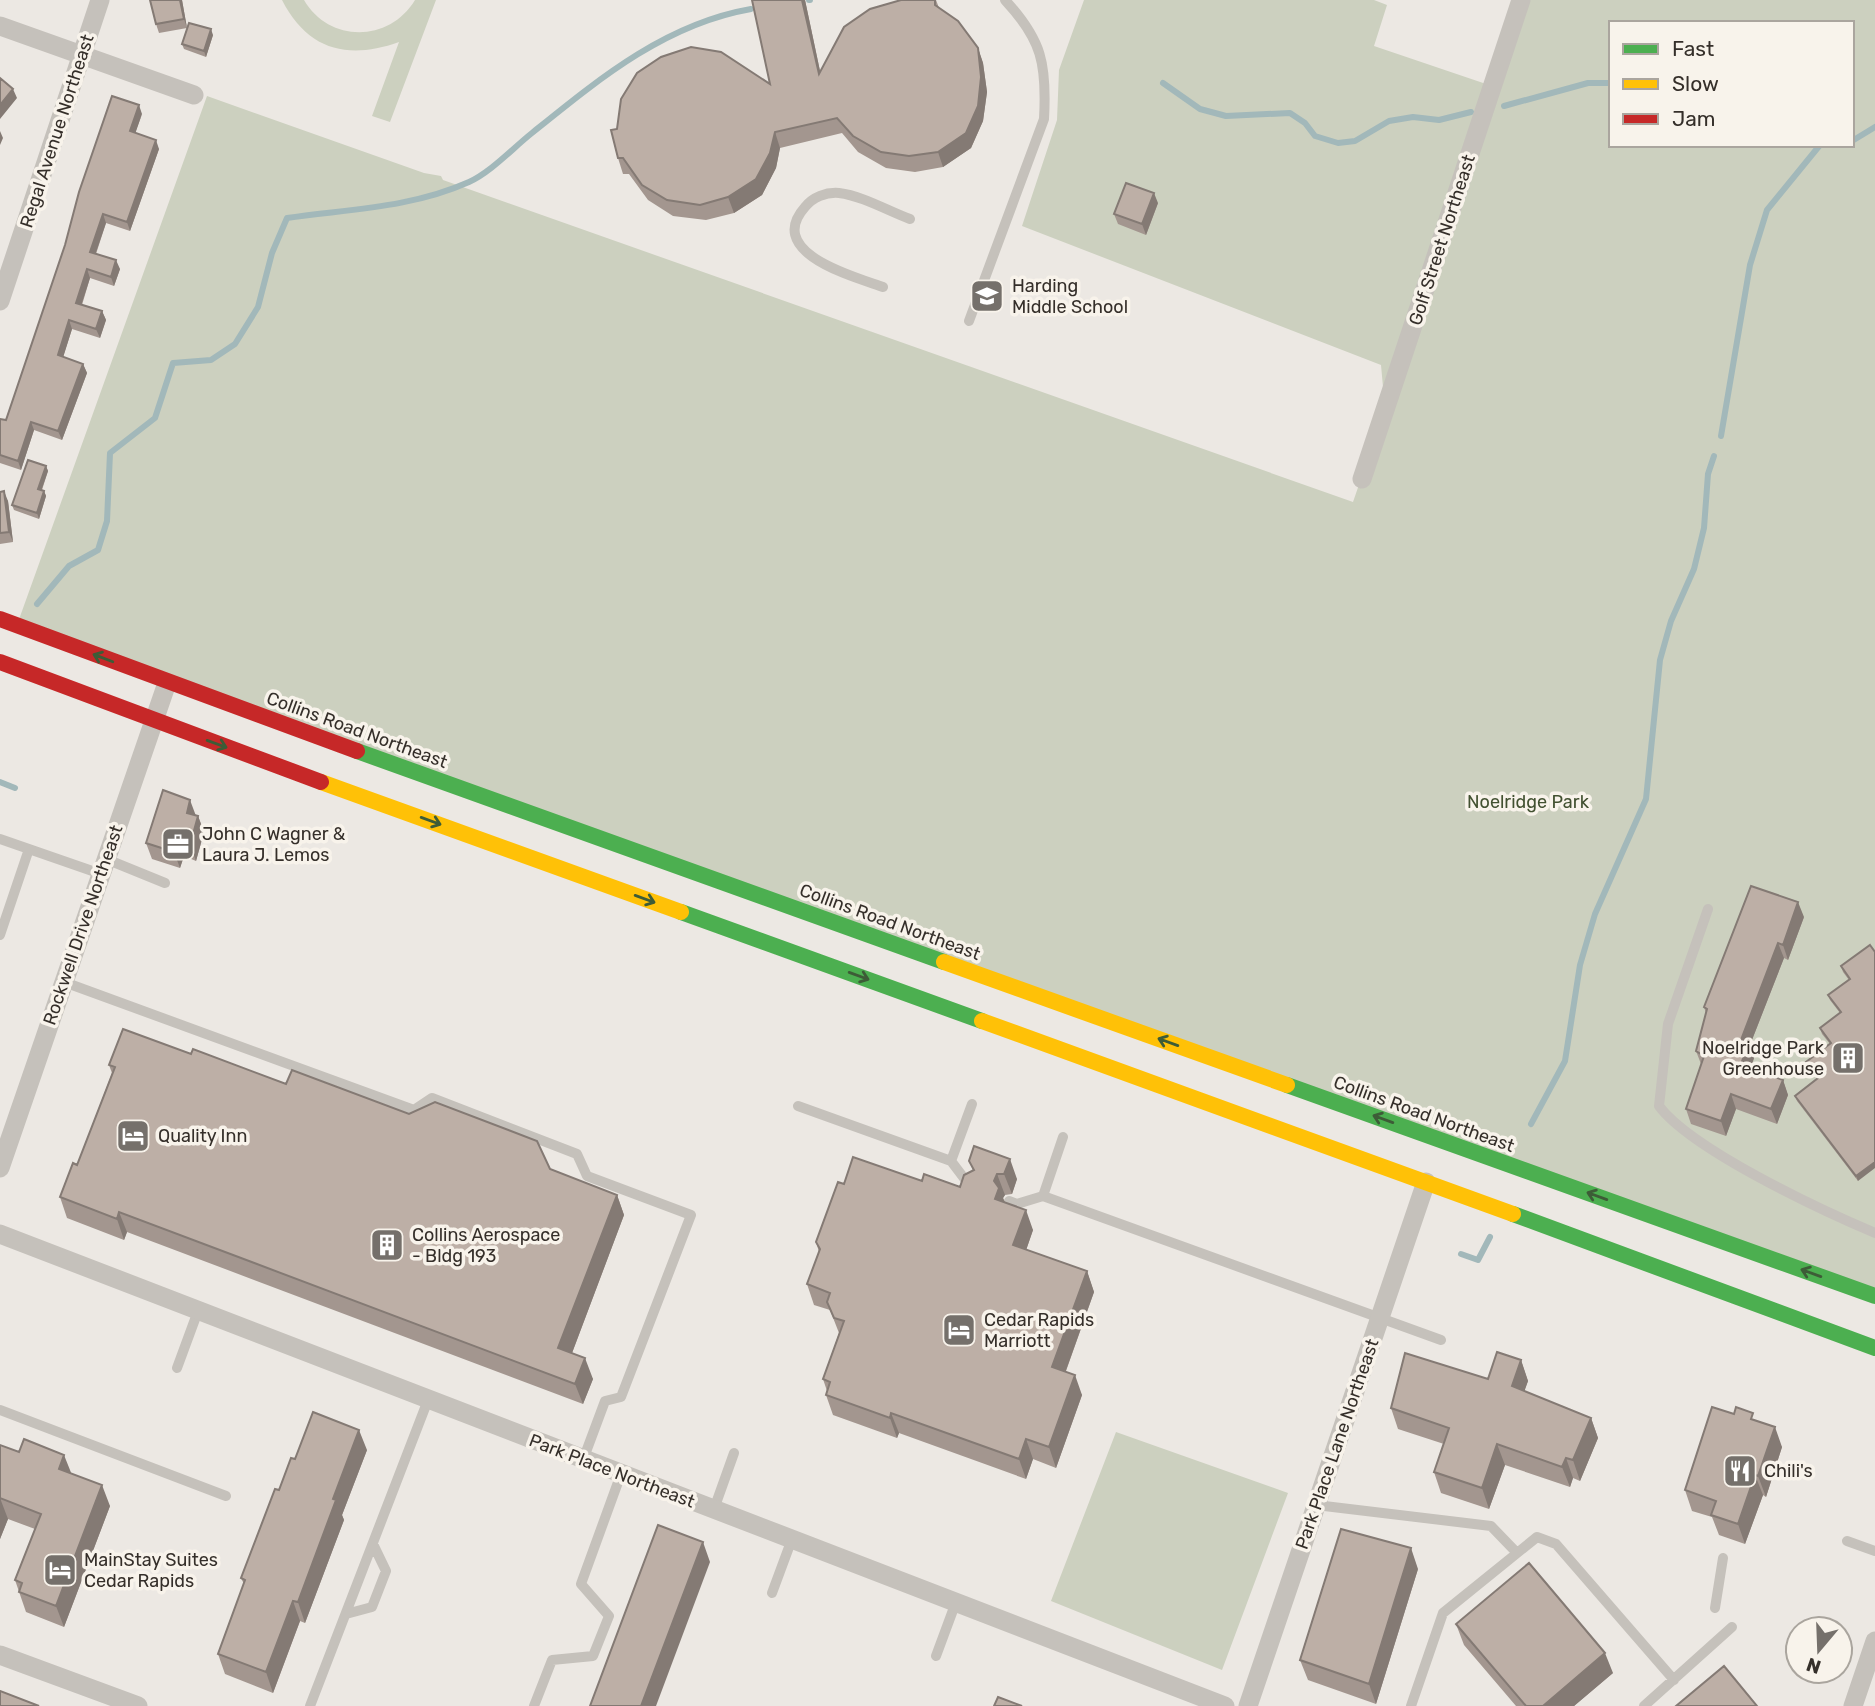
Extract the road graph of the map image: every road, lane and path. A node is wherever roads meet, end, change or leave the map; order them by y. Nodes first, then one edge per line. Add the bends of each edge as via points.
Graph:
1 (100, 0) edge
2 (1005, 0) edge
3 (1521, 0) edge
4 (0, 26) edge
5 (82, 54) junction
6 (194, 95) dead end
7 (910, 219) dead end
8 (883, 287) dead end
9 (1, 295) edge
10 (969, 321) dead end
11 (1362, 479) dead end
12 (0, 618) edge
13 (0, 662) edge
14 (167, 683) junction
15 (153, 721) junction
16 (0, 839) edge
17 (29, 849) junction
18 (103, 867) junction
19 (165, 883) dead end
20 (1708, 909) dead end
21 (0, 935) edge
22 (64, 982) junction
23 (972, 1104) dead end
24 (798, 1106) dead end
25 (1063, 1137) dead end
26 (951, 1161) junction
27 (0, 1168) edge
28 (1444, 1171) dead end
29 (1426, 1182) junction
30 (974, 1188) edge
31 (1043, 1196) junction
32 (1009, 1201) edge
33 (1875, 1233) edge
34 (0, 1234) edge
35 (1694, 1250) dead end
36 (1769, 1258) junction
37 (1875, 1296) edge
38 (198, 1311) junction
39 (1379, 1319) junction
40 (1441, 1340) dead end
41 (1875, 1348) edge
42 (177, 1368) dead end
43 (428, 1401) junction
44 (0, 1410) edge
45 (734, 1453) dead end
46 (583, 1460) junction
47 (621, 1474) junction
48 (226, 1496) dead end
49 (1316, 1505) junction
50 (714, 1509) junction
51 (792, 1539) junction
52 (1847, 1541) dead end
53 (373, 1544) junction
54 (1875, 1551) edge
55 (1517, 1553) junction
56 (1723, 1558) dead end
57 (772, 1593) dead end
58 (956, 1602) junction
59 (1715, 1608) dead end
60 (346, 1614) junction
61 (1732, 1628) dead end
62 (1875, 1641) edge
63 (0, 1654) edge
64 (936, 1656) dead end
65 (1674, 1679) junction
66 (138, 1706) edge
67 (310, 1706) edge
68 (534, 1706) edge
69 (1225, 1706) edge
70 (1248, 1706) edge
71 (1411, 1706) edge
72 (1644, 1706) edge
73 (1853, 1706) edge

1 - 5 street, Regal Avenue Northeast
2 - 10 lane via 1030,26 1041,57 1046,87 1044,119
3 - 11 street, Golf Street Northeast
4 - 5 street
5 - 6 street
5 - 9 street, Regal Avenue Northeast
7 - 8 lane via 837,193 823,194 799,213 796,230 800,245 811,258
14 -> 12 highway, Collins Road Northeast
13 - 15 highway
14 - 15 street, Rockwell Drive Northeast
36 -> 14 highway, Collins Road Northeast
15 - 18 street, Rockwell Drive Northeast
15 -> 29 highway
16 - 17 lane
17 - 18 lane
17 - 21 lane
18 - 19 lane
18 - 22 street, Rockwell Drive Northeast
20 - 33 lane via 1668,1024 1659,1105 1671,1122 1709,1147
22 - 27 street, Rockwell Drive Northeast
22 - 46 lane via 414,1110 432,1098 577,1154 587,1176 691,1215 621,1397 605,1401
23 - 26 lane
24 - 26 lane
25 - 31 lane
26 - 30 lane
28 - 29 highway
29 - 39 street, Park Place Lane Northeast
29 - 41 highway
31 - 32 lane via 1017,1204
31 - 39 lane
34 - 38 street, Park Place Northeast
35 - 36 highway, Collins Road Northeast
37 -> 36 highway, Collins Road Northeast
38 - 42 lane
38 - 43 street, Park Place Northeast
39 - 40 lane
39 - 49 street, Park Place Lane Northeast
43 - 46 street, Park Place Northeast
43 - 53 lane
44 - 48 lane
45 - 50 lane
46 - 47 street, Park Place Northeast
47 - 50 street, Park Place Northeast
47 - 68 lane via 581,1584 609,1616 593,1656 552,1660
49 - 55 lane via 1491,1526
49 - 70 street, Park Place Lane Northeast
50 - 51 street, Park Place Northeast
51 - 57 lane
51 - 58 street, Park Place Northeast
52 - 54 lane
53 - 60 lane
53 - 60 lane via 386,1571 372,1608
55 - 65 lane via 1537,1537 1556,1544
55 - 71 lane via 1443,1613
56 - 59 lane
58 - 64 lane
58 - 69 street, Park Place Northeast
60 - 67 lane
61 - 65 lane
62 - 73 street
63 - 66 street
65 - 72 lane

